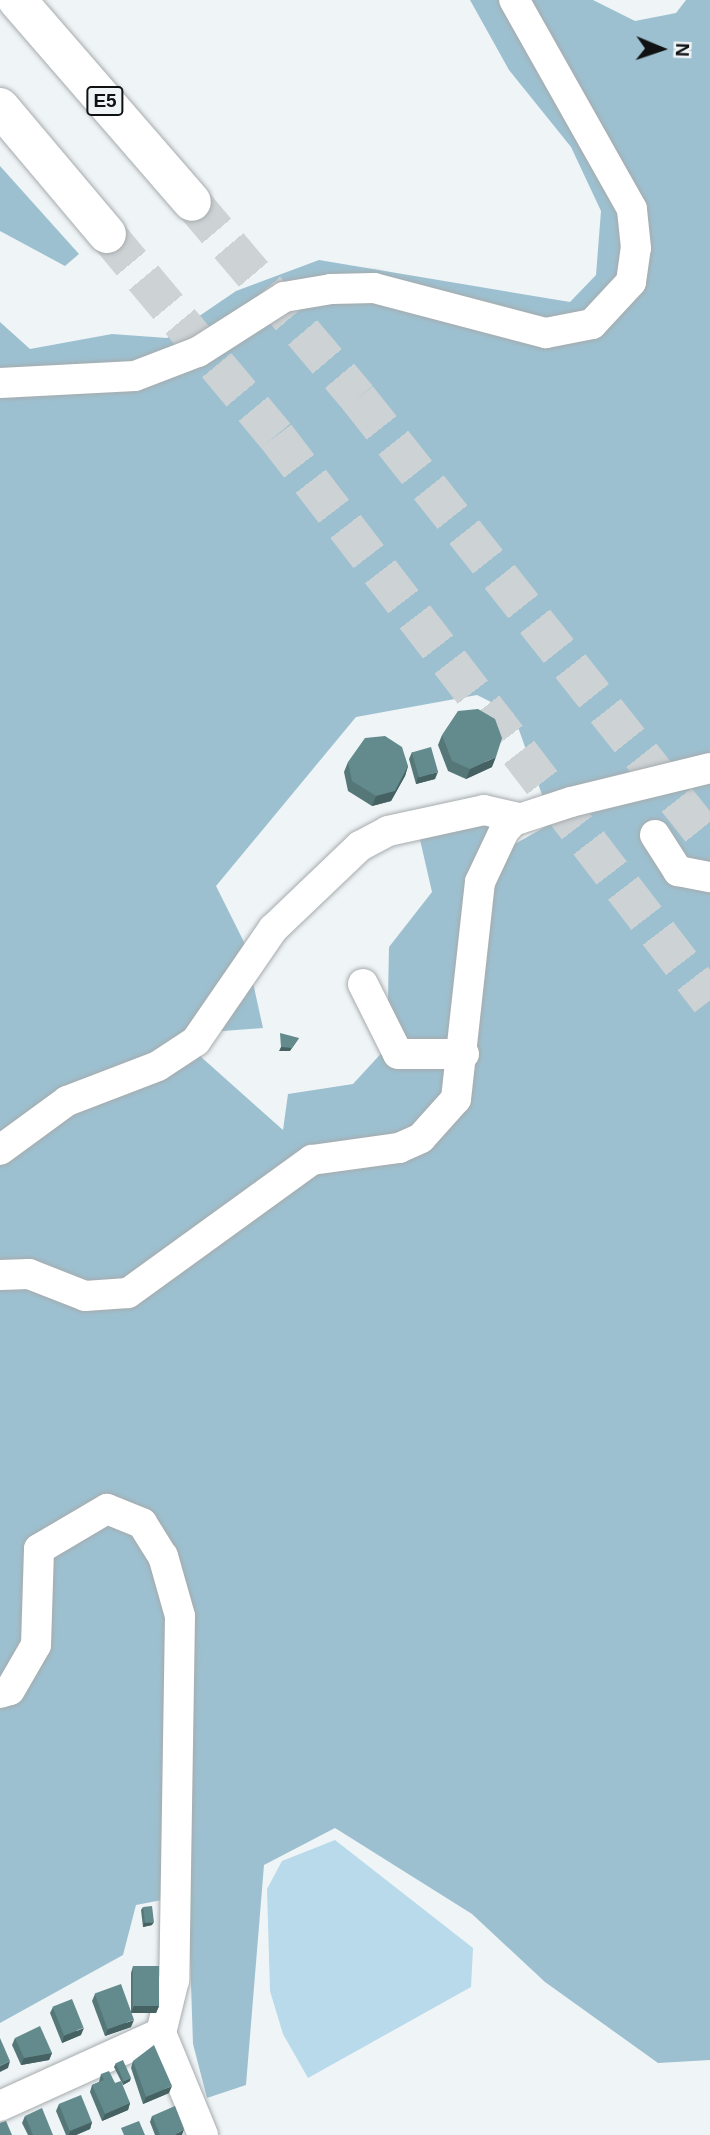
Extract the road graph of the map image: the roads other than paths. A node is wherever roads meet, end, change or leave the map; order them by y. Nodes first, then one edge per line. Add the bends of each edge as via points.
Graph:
1 (17, 0) edge
2 (513, 0) edge
3 (0, 107) edge
4 (192, 202) tunnel mouth
5 (107, 234) tunnel mouth
6 (0, 383) edge
7 (710, 768) edge
8 (520, 818) junction
9 (654, 835) dead end
10 (710, 877) edge
11 (363, 984) dead end
12 (464, 1055) junction
13 (0, 1150) edge
14 (0, 1275) edge
15 (0, 1693) edge
16 (161, 2033) junction
17 (0, 2106) edge
18 (203, 2135) edge

1 - 4 highway, E5
2 - 6 street via 632,209 636,248 631,282 592,324 546,333 373,288 331,289 284,297 198,352 135,376
3 - 5 highway
7 - 8 street
8 - 12 street via 503,831 480,882
8 - 13 street via 484,810 388,831 360,846 273,929 196,1041 158,1066 67,1101
9 - 10 street via 678,871
11 - 12 street via 398,1054
12 - 14 street via 456,1099 421,1138 399,1148 312,1160 128,1293 85,1296 29,1274
15 - 16 street via 10,1690 36,1645 39,1549 107,1509 142,1523 163,1556 180,1616 174,1980
16 - 17 street
16 - 18 street

